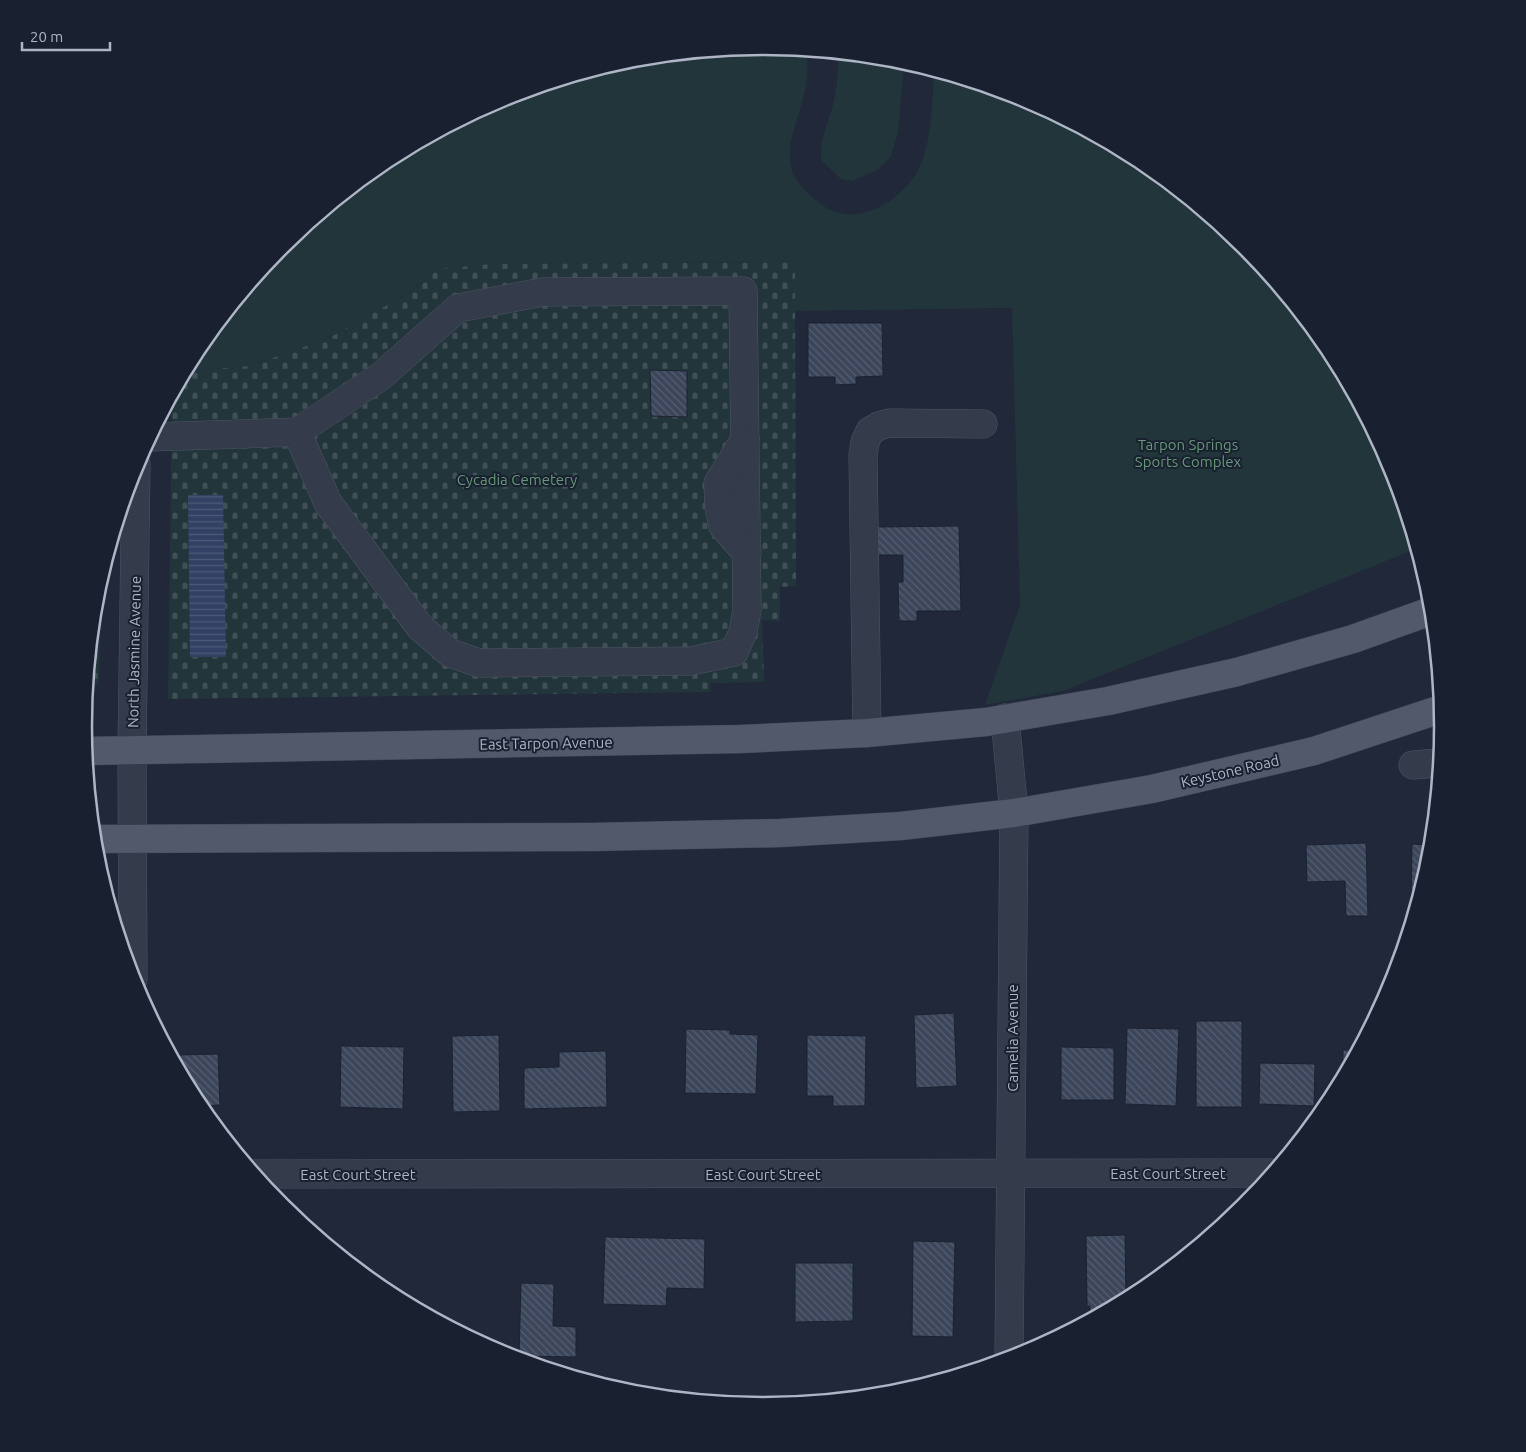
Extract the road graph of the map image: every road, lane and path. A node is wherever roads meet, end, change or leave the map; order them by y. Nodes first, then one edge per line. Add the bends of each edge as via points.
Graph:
1 (983, 424) dead end
2 (297, 432) junction
3 (158, 437) edge
4 (136, 489) edge
5 (1424, 614) edge
6 (1434, 711) edge
7 (1005, 718) junction
8 (867, 733) junction
9 (93, 751) edge
10 (132, 751) junction
11 (1014, 813) junction
12 (102, 839) edge
13 (132, 839) junction
14 (133, 955) edge
15 (1262, 1173) edge
16 (265, 1174) edge
17 (1011, 1174) junction
18 (1009, 1350) edge

1 - 8 street via 890,423 870,430 865,442
2 - 2 street via 328,503 420,627 450,653 479,663 691,661 734,652 743,632 747,610 743,291 543,292 458,308 380,377
2 - 3 street
4 - 10 street, North Jasmine Avenue
5 - 7 main road via 1353,639 1237,672 1108,701
6 - 11 main road, Keystone Road via 1314,751 1152,789
7 - 8 main road, East Tarpon Avenue
7 - 11 street, Camelia Avenue
8 - 10 main road, East Tarpon Avenue via 741,739
9 - 10 main road, East Tarpon Avenue
10 - 13 street, North Jasmine Avenue
11 - 13 main road via 901,826 780,833
11 - 17 street, Camelia Avenue
12 - 13 main road
13 - 14 street, North Jasmine Avenue
15 - 17 street, East Court Street
16 - 17 street, East Court Street
17 - 18 street, Camelia Avenue

